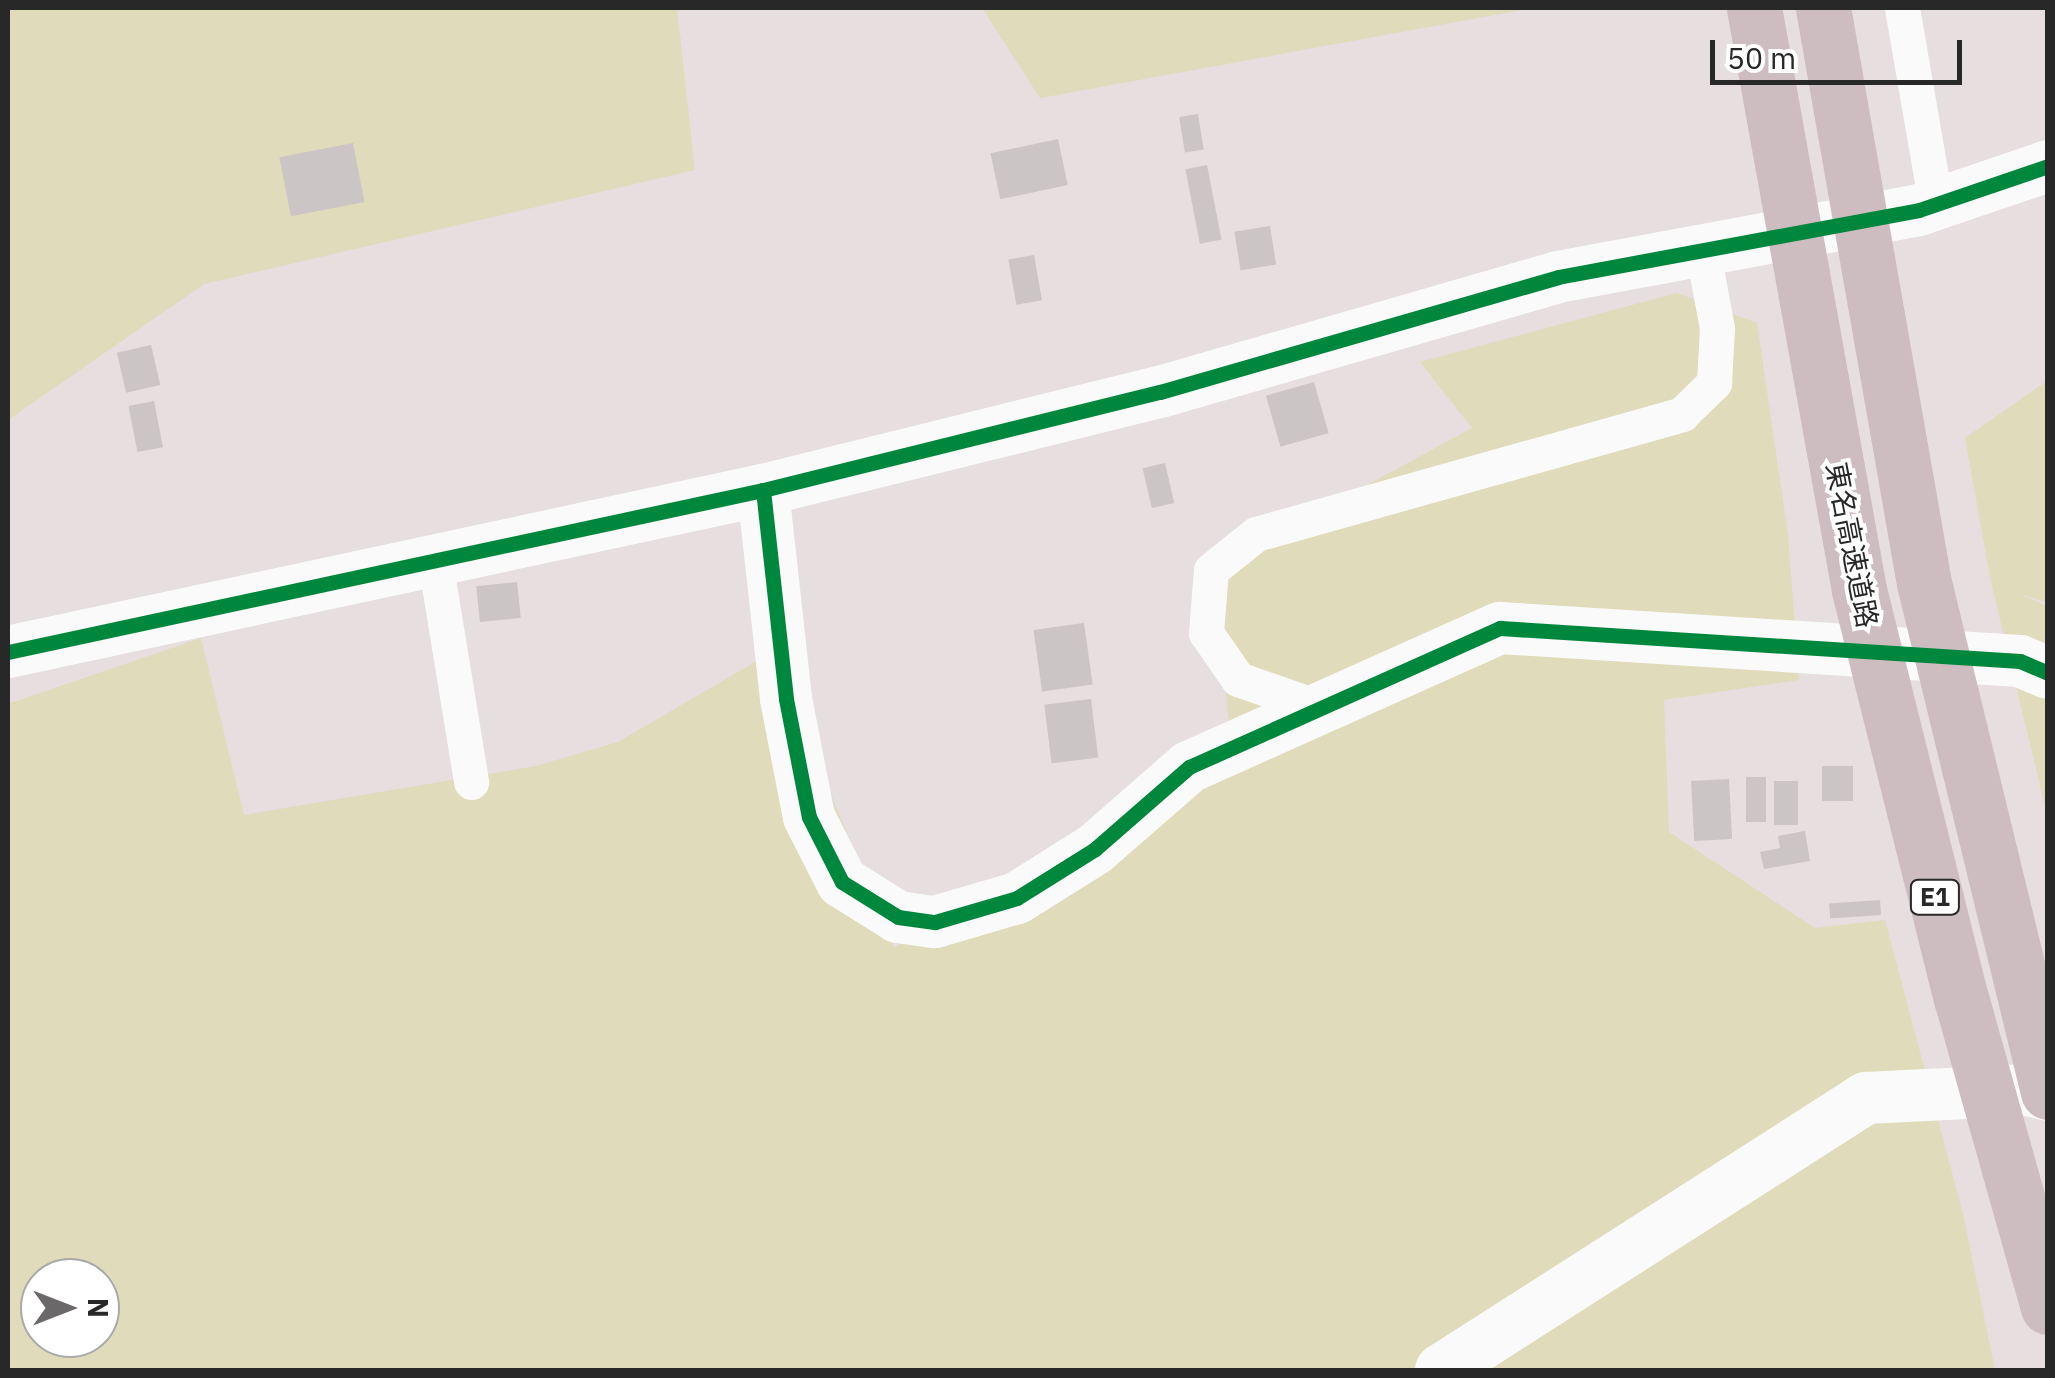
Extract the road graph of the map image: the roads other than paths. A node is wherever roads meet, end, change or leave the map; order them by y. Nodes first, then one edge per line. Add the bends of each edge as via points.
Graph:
1 (1754, 8) edge
2 (1824, 8) edge
3 (1902, 8) edge
4 (2048, 166) edge
5 (1928, 207) junction
6 (1715, 246) junction
7 (762, 490) junction
8 (436, 561) junction
9 (8, 652) edge
10 (2048, 672) edge
11 (1318, 707) junction
12 (471, 782) dead end
13 (2048, 1094) edge
14 (2048, 1307) edge
15 (1441, 1370) edge

1 - 14 highway, 東名高速道路 / E1 via 1860,590
2 - 13 highway, E1 via 1924,583
3 - 5 street
4 - 5 street
5 - 6 street
6 - 7 street via 1558,277 1160,392
6 - 11 street via 1714,383 1682,414 1256,534 1211,570 1206,632 1238,679
7 - 8 street
7 - 11 street via 786,699 809,817 842,882 898,918 935,922 1017,898 1095,849 1189,767
8 - 9 street
8 - 12 street
10 - 11 street via 2020,661 1500,628
13 - 15 street via 1866,1098

